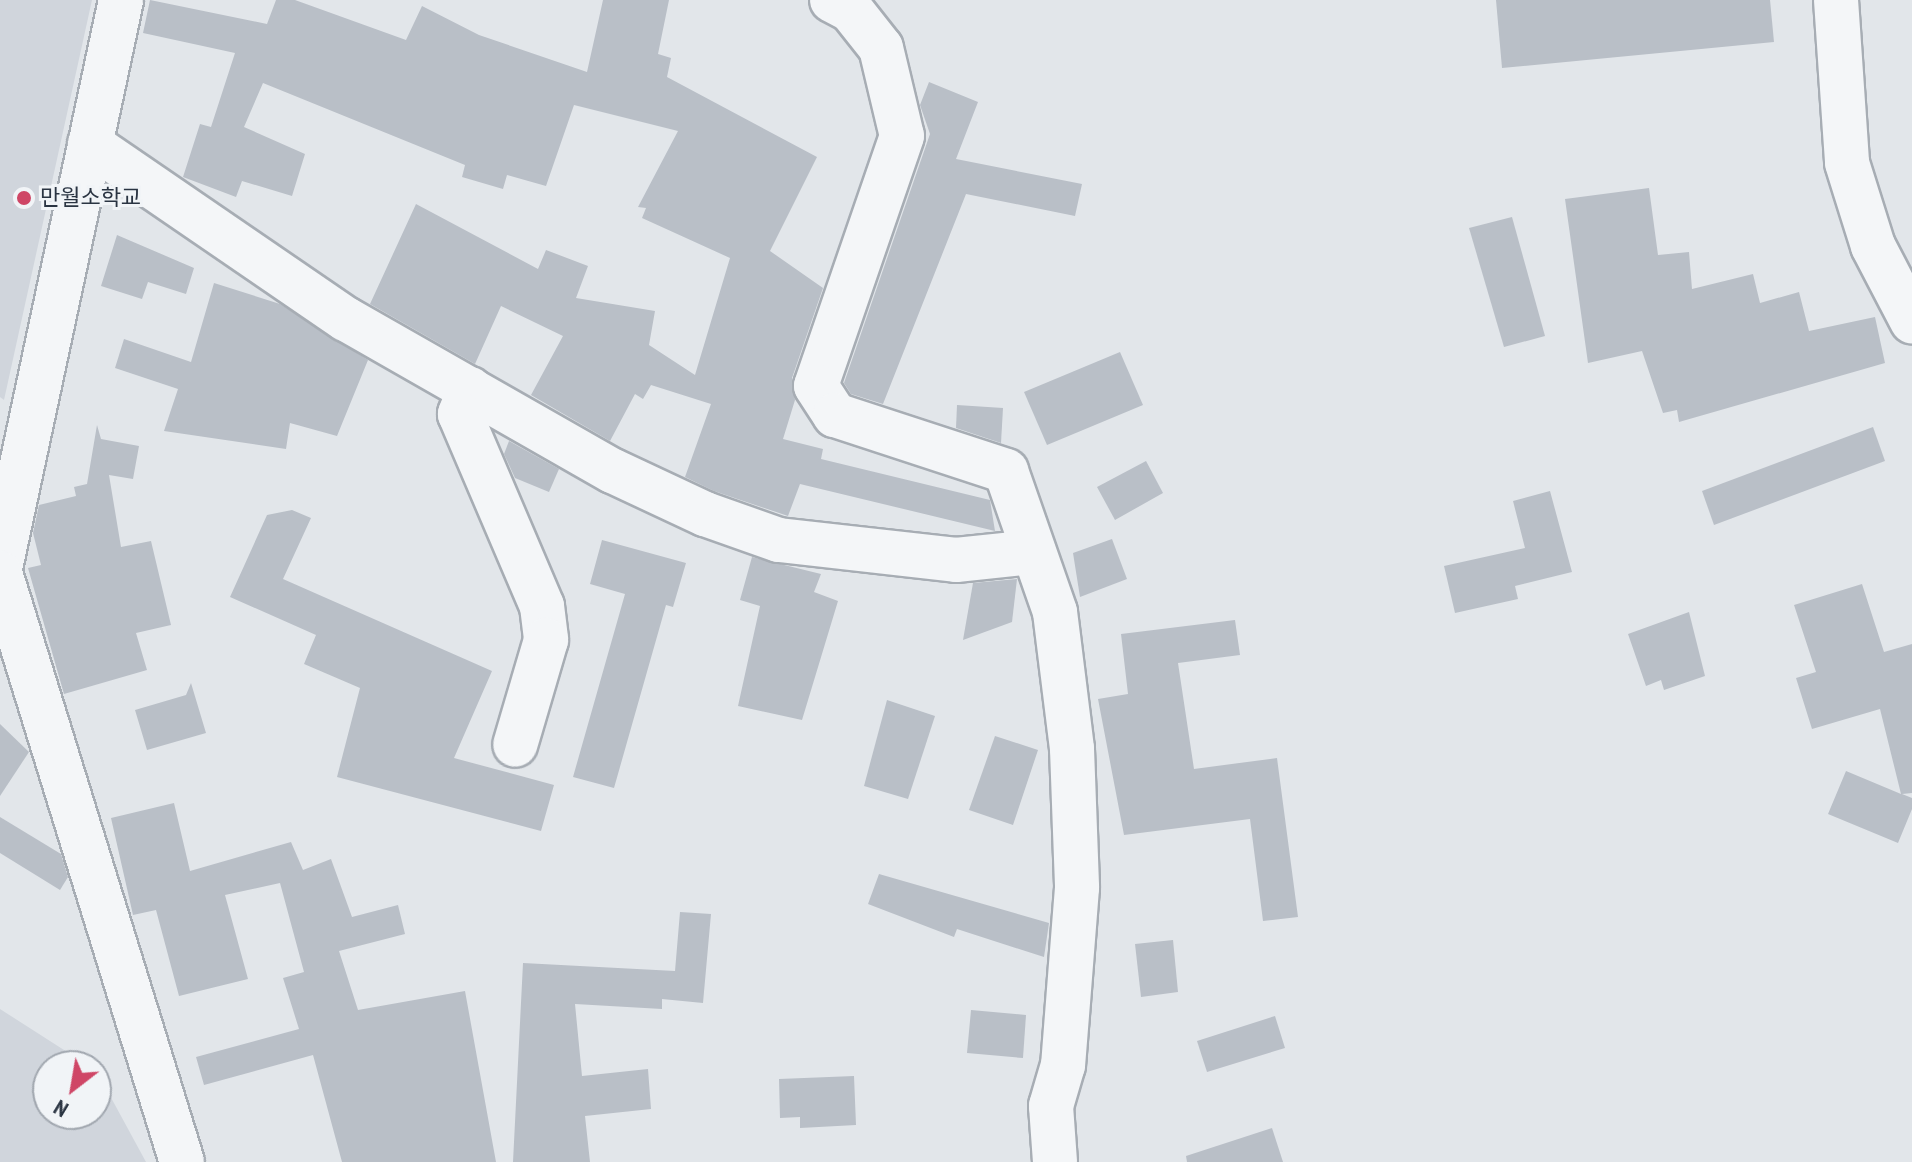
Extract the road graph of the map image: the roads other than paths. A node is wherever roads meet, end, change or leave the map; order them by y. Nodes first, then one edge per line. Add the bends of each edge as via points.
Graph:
1 (121, 0) edge
2 (832, 0) edge
3 (1836, 0) edge
4 (90, 144) junction
5 (1912, 321) edge
6 (470, 389) junction
7 (1034, 552) junction
8 (0, 570) edge
9 (515, 745) dead end
10 (182, 1162) edge
11 (1055, 1162) edge

1 - 4 street
2 - 7 street via 851,10 881,48 902,136 816,386 835,415 1006,471
3 - 5 street via 1847,163 1873,246
4 - 6 street via 346,319
4 - 8 street
6 - 7 street via 613,471 779,540 956,560
6 - 9 street via 460,414 542,606 546,640
7 - 11 street via 1055,612 1073,764 1077,888 1063,1065 1051,1106
8 - 10 street

